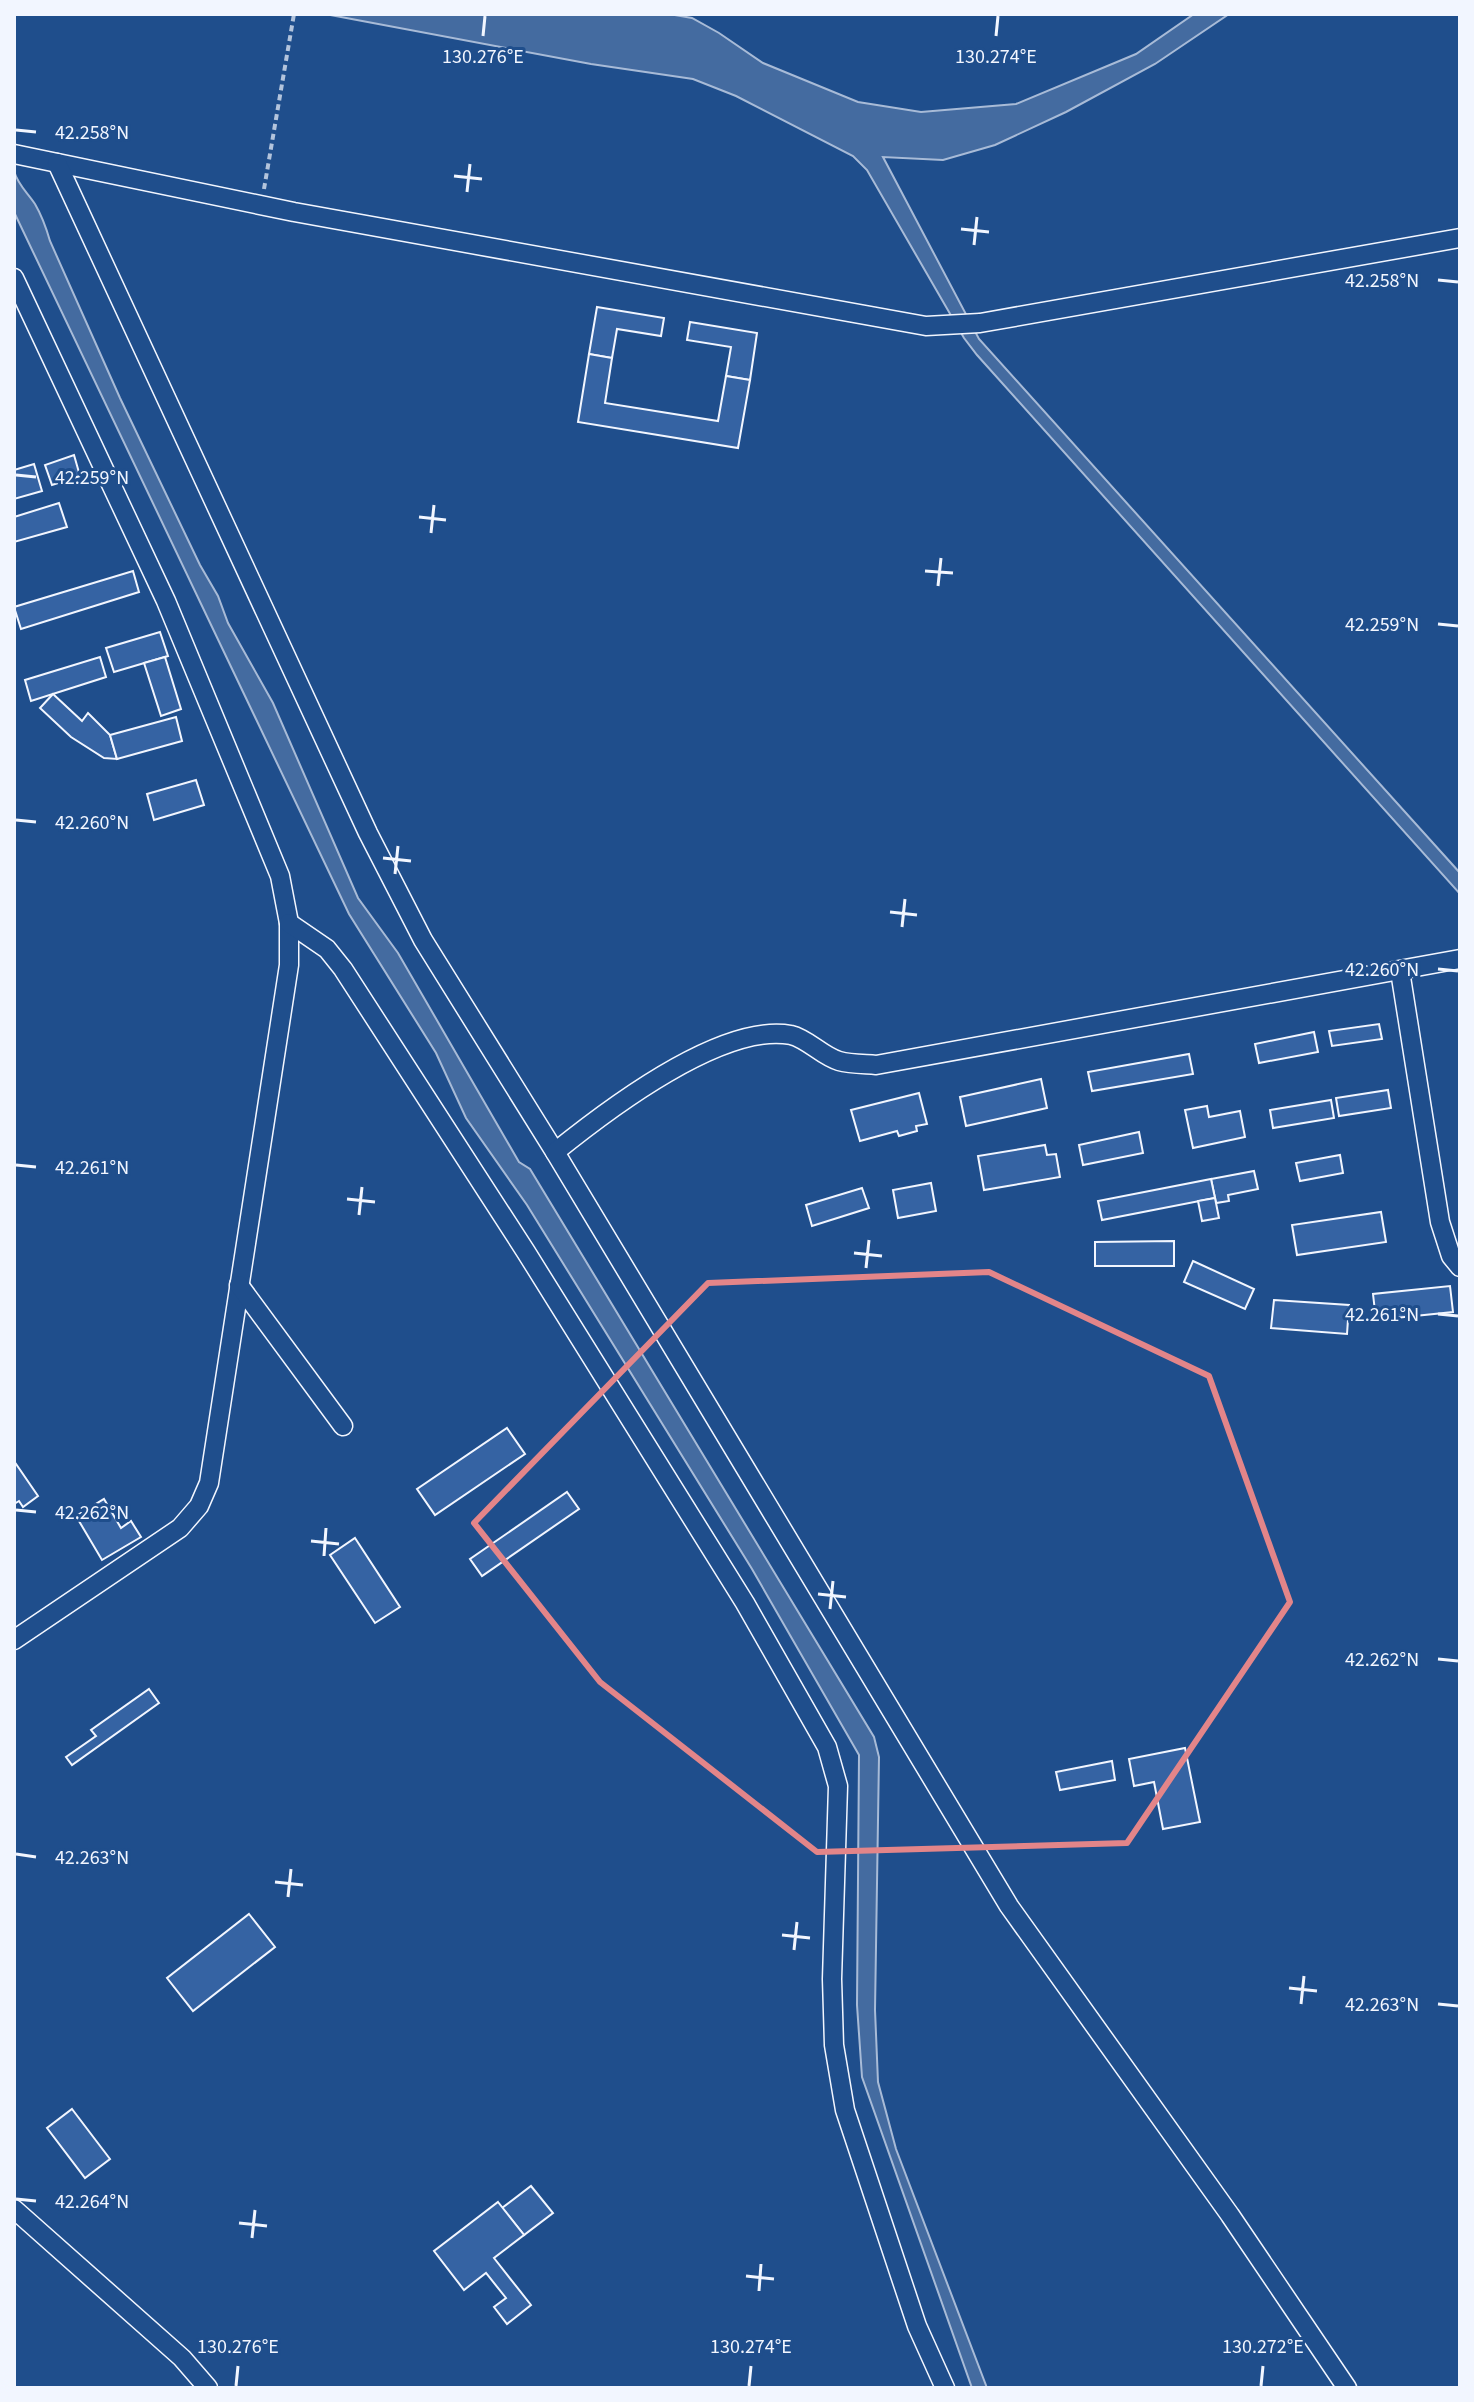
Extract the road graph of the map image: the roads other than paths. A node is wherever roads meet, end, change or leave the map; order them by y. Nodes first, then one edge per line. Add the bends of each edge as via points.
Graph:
1 (14, 154) edge
2 (57, 163) junction
3 (1460, 238) edge
4 (14, 278) edge
5 (289, 923) junction
6 (1460, 959) edge
7 (1400, 971) junction
8 (555, 1152) junction
9 (1460, 1267) edge
10 (239, 1285) junction
11 (343, 1426) dead end
12 (14, 1640) edge
13 (14, 2209) edge
14 (208, 2388) edge
15 (945, 2388) edge
16 (1347, 2388) edge

1 - 2 street
2 - 3 street via 926,326 980,323
2 - 8 street via 368,833 423,940
4 - 5 street via 177,628 280,876
5 - 10 street via 289,965
5 - 15 street via 327,949 343,969 745,1603 827,1747 838,1786 832,1979 834,2045 845,2110 917,2326
6 - 7 street
7 - 8 street via 876,1065 839,1061 793,1035 760,1034 659,1077
7 - 9 street via 1440,1222
8 - 16 street via 1009,1906
10 - 11 street
10 - 12 street via 216,1445 199,1506 180,1528
13 - 14 street via 182,2358

